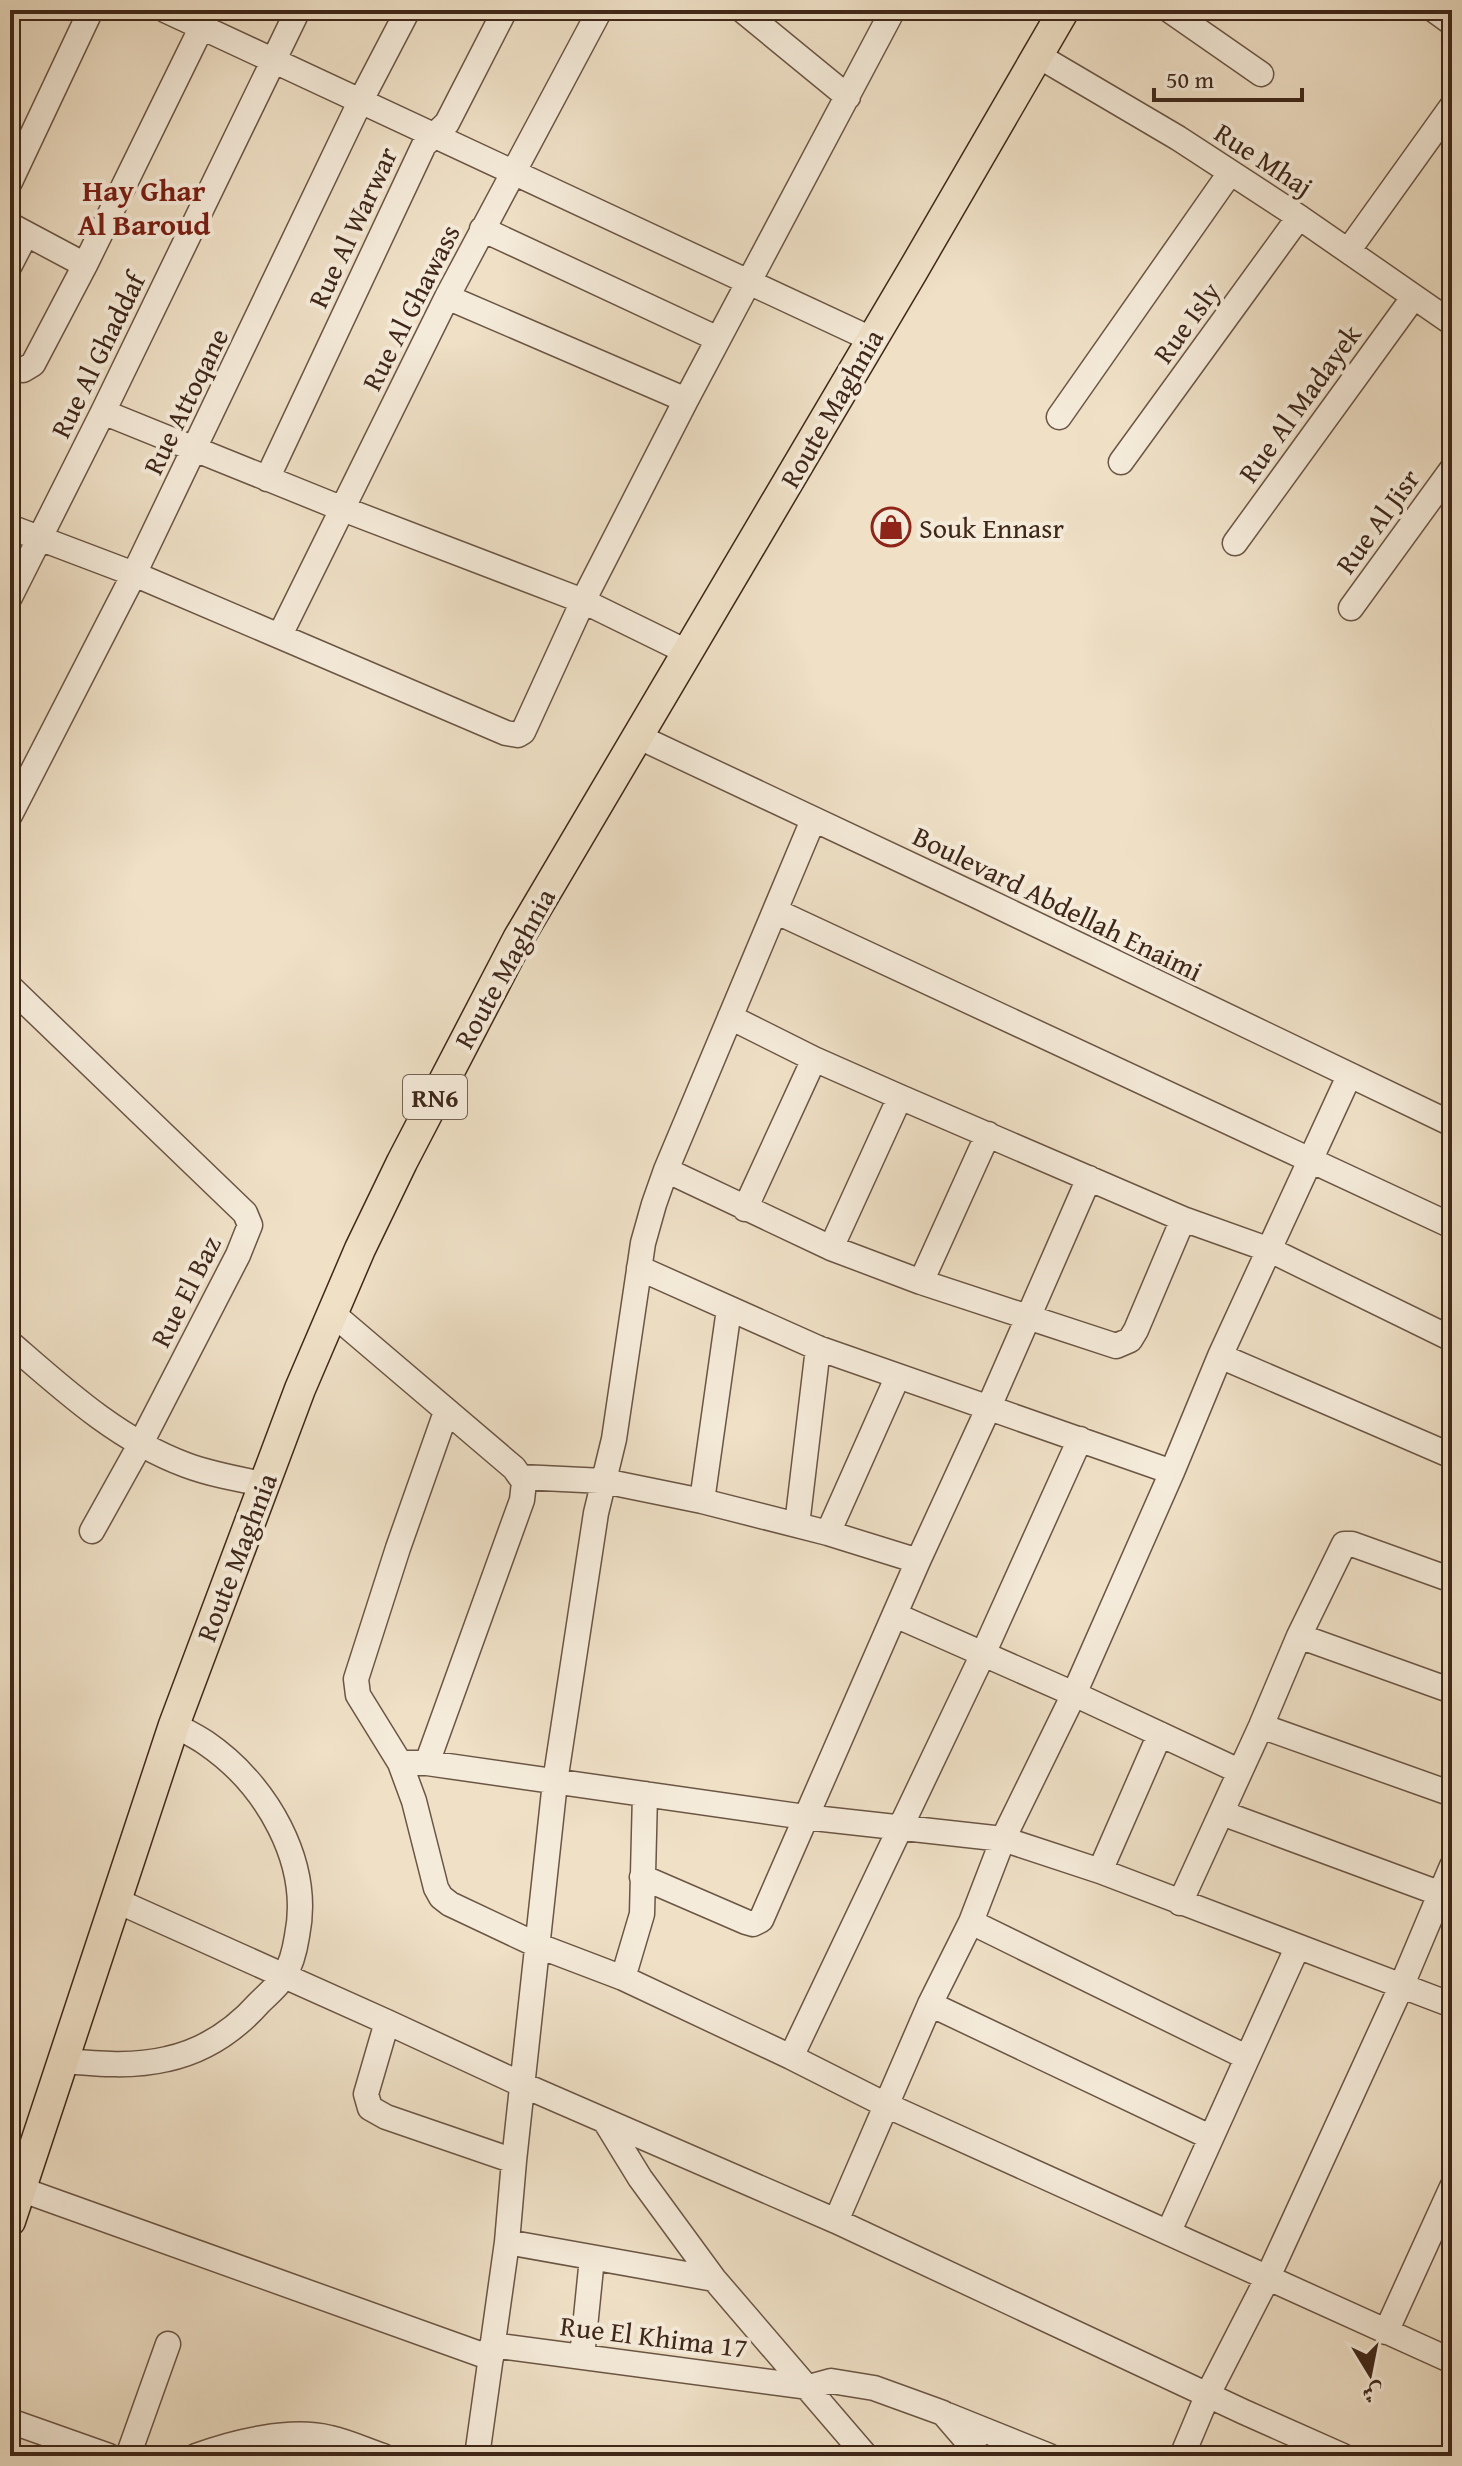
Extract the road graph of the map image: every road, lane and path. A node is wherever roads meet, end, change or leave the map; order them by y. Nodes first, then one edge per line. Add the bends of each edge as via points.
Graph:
1 (91, 10) edge
2 (165, 10) edge
3 (298, 10) edge
4 (408, 10) edge
5 (505, 10) edge
6 (600, 10) edge
7 (742, 10) edge
8 (893, 10) edge
9 (1064, 10) edge
10 (1169, 10) edge
11 (1434, 10) edge
12 (206, 18) edge
13 (1452, 23) edge
14 (1037, 55) junction
15 (273, 61) junction
16 (1261, 74) dead end
17 (848, 97) junction
18 (360, 102) junction
19 (1452, 106) edge
20 (433, 134) junction
21 (514, 171) junction
22 (1230, 173) junction
23 (10, 182) edge
24 (1299, 217) junction
25 (18, 229) edge
26 (482, 229) junction
27 (1348, 251) junction
28 (10, 265) edge
29 (85, 265) junction
30 (750, 282) junction
31 (447, 297) junction
32 (1413, 298) junction
33 (1452, 323) edge
34 (718, 339) junction
35 (871, 339) junction
36 (16, 369) edge
37 (686, 400) junction
38 (103, 412) junction
39 (1059, 417) dead end
40 (195, 449) junction
41 (1121, 462) dead end
42 (1452, 469) edge
43 (267, 479) junction
44 (343, 509) junction
45 (10, 527) edge
46 (40, 538) junction
47 (1235, 543) dead end
48 (134, 574) junction
49 (10, 597) edge
50 (583, 601) junction
51 (1351, 608) dead end
52 (280, 635) junction
53 (687, 652) junction
54 (637, 736) junction
55 (10, 815) edge
56 (813, 820) junction
57 (775, 911) junction
58 (10, 987) edge
59 (730, 1017) junction
60 (814, 1059) junction
61 (1349, 1076) junction
62 (900, 1097) junction
63 (1452, 1124) edge
64 (988, 1134) junction
65 (1309, 1159) junction
66 (666, 1170) junction
67 (1089, 1178) junction
68 (745, 1209) junction
69 (1183, 1219) junction
70 (1452, 1226) edge
71 (831, 1248) junction
72 (1270, 1250) junction
73 (639, 1268) junction
74 (921, 1282) junction
75 (729, 1309) junction
76 (332, 1313) junction
77 (1028, 1317) junction
78 (1452, 1339) edge
79 (10, 1343) edge
80 (818, 1348) junction
81 (1220, 1356) junction
82 (897, 1378) junction
83 (988, 1409) junction
84 (446, 1412) junction
85 (1080, 1439) junction
86 (141, 1443) junction
87 (1452, 1456) edge
88 (1172, 1472) junction
89 (521, 1477) junction
90 (604, 1481) junction
91 (263, 1484) junction
92 (702, 1501) junction
93 (797, 1525) junction
94 (92, 1531) dead end
95 (828, 1533) junction
96 (918, 1561) junction
97 (1452, 1580) edge
98 (895, 1615) junction
99 (1299, 1636) junction
100 (983, 1654) junction
101 (1452, 1691) edge
102 (1074, 1694) junction
103 (174, 1725) junction
104 (1261, 1726) junction
105 (1160, 1734) junction
106 (400, 1763) junction
107 (427, 1763) junction
108 (1239, 1771) junction
109 (555, 1782) junction
110 (645, 1794) junction
111 (1452, 1794) edge
112 (1222, 1813) junction
113 (805, 1817) junction
114 (901, 1826) junction
115 (1003, 1839) junction
116 (1452, 1866) edge
117 (1100, 1871) junction
118 (642, 1877) junction
119 (1446, 1896) edge
120 (115, 1900) junction
121 (1180, 1903) junction
122 (971, 1922) junction
123 (539, 1946) junction
124 (1297, 1948) junction
125 (284, 1976) junction
126 (623, 1978) junction
127 (1401, 1987) junction
128 (930, 2004) junction
129 (1452, 2005) edge
130 (387, 2022) junction
131 (791, 2057) junction
132 (1246, 2057) junction
133 (64, 2061) junction
134 (523, 2085) junction
135 (886, 2105) junction
136 (605, 2121) junction
137 (1210, 2137) junction
138 (514, 2161) junction
139 (1452, 2187) edge
140 (20, 2189) junction
141 (10, 2221) edge
142 (836, 2221) junction
143 (1169, 2231) junction
144 (507, 2242) junction
145 (592, 2258) junction
146 (714, 2279) junction
147 (1267, 2279) junction
148 (1386, 2332) junction
149 (168, 2344) dead end
150 (491, 2352) junction
151 (582, 2357) junction
152 (1452, 2361) edge
153 (809, 2387) junction
154 (1208, 2394) junction
155 (943, 2413) junction
156 (10, 2421) edge
157 (109, 2456) edge
158 (128, 2456) edge
159 (196, 2456) edge
160 (383, 2456) edge
161 (477, 2456) edge
162 (866, 2456) edge
163 (980, 2456) edge
164 (1049, 2456) edge
165 (1182, 2456) edge
166 (1343, 2456) edge

1 - 23 street
2 - 12 street
3 - 15 street, Rue Al Ghaddaf
4 - 18 street, Rue Attoqane
5 - 20 street, Rue Al Warwar via 447,123
6 - 21 street, Rue Al Ghawass
7 - 17 street
8 - 17 street
9 - 14 main road, Route Maghnia / RN6
10 - 16 street
11 - 13 street
12 - 15 street
12 - 29 street
14 - 22 street, Rue Mhaj
14 - 35 main road, Route Maghnia / RN6
15 - 18 street
15 - 38 street, Rue Al Ghaddaf
17 - 30 street
18 - 20 street
18 - 40 street, Rue Attoqane
19 - 27 street
20 - 21 street
20 - 43 street, Rue Al Warwar
21 - 26 street, Rue Al Ghawass
21 - 30 street
22 - 24 street, Rue Mhaj
22 - 39 street
24 - 27 street, Rue Mhaj
24 - 41 street, Rue Isly
25 - 28 street
25 - 29 street
26 - 31 street, Rue Al Ghawass
26 - 34 street
27 - 32 street, Rue Mhaj
29 - 36 street via 33,364
30 - 34 street
30 - 35 street
31 - 37 street
31 - 44 street, Rue Al Ghawass
32 - 33 street, Rue Mhaj
32 - 47 street, Rue Al Madayek
34 - 37 street
35 - 53 main road, Route Maghnia / RN6
37 - 50 street
38 - 40 street
38 - 46 street, Rue Al Ghaddaf
40 - 43 street
40 - 48 street, Rue Attoqane
42 - 51 street, Rue Al Jisr
43 - 44 street
44 - 50 street
44 - 52 street, Rue Al Ghawass
45 - 46 street
46 - 48 street
46 - 49 street, Rue Al Ghaddaf
48 - 52 street
48 - 55 street, Rue Attoqane
50 - 52 street via 527,727 518,735
50 - 53 street
53 - 54 main road, Route Maghnia / RN6
54 - 56 street, Boulevard Abdellah Enaimi
54 - 76 main road, Route Maghnia / RN6 via 462,1044
56 - 57 street
56 - 61 street, Boulevard Abdellah Enaimi
57 - 59 street
57 - 65 street
58 - 86 street, Rue El Baz via 249,1219 238,1255
59 - 60 street
59 - 66 street
60 - 62 street
60 - 68 street
61 - 63 street, Boulevard Abdellah Enaimi
61 - 65 street
62 - 64 street
62 - 71 street
64 - 67 street
64 - 74 street
65 - 70 street
65 - 72 street
66 - 68 street
66 - 73 street
67 - 69 street
67 - 77 street
68 - 71 street
69 - 72 street
69 - 77 street via 1130,1340 1116,1346
71 - 74 street
72 - 78 street
72 - 81 street
73 - 75 street
73 - 90 street
74 - 77 street
75 - 80 street
75 - 92 street
76 - 84 street
76 - 91 main road, Route Maghnia / RN6
77 - 83 street
79 - 86 street via 80,1403
80 - 82 street
80 - 93 street
81 - 87 street
81 - 88 street
82 - 83 street
82 - 95 street
83 - 85 street
83 - 96 street
84 - 89 street
84 - 106 street via 356,1679 358,1695
85 - 88 street
85 - 100 street
86 - 91 street via 185,1465
86 - 94 street
88 - 102 street
89 - 90 street
89 - 107 street via 522,1500
90 - 92 street
90 - 109 street
91 - 103 main road, Route Maghnia / RN6
92 - 93 street
93 - 95 street
95 - 96 street
96 - 98 street
97 - 99 street via 1344,1544
98 - 100 street
98 - 113 street
99 - 101 street
99 - 104 street
100 - 102 street
100 - 114 street
102 - 105 street
102 - 115 street
103 - 120 main road, Route Maghnia / RN6
103 - 125 street via 236,1768 264,1800 283,1834 301,1901 295,1946
104 - 108 street
104 - 111 street
105 - 108 street
105 - 117 street
106 - 107 street
106 - 123 street via 441,1897
107 - 109 street
108 - 112 street
109 - 110 street
109 - 123 street
110 - 113 street
110 - 118 street
112 - 119 street
112 - 121 street
113 - 114 street
113 - 118 street via 758,1923
114 - 115 street
114 - 131 street
115 - 117 street
115 - 122 street
116 - 119 street
117 - 121 street
118 - 126 street via 642,1914
119 - 127 street
120 - 125 street
120 - 133 main road, Route Maghnia / RN6
121 - 124 street
122 - 128 street
122 - 132 street
123 - 126 street
123 - 134 street
124 - 127 street
124 - 132 street
125 - 130 street
125 - 133 street via 227,2034 200,2049 166,2060
126 - 131 street
127 - 129 street
127 - 147 street
128 - 135 street
128 - 137 street
130 - 134 street
130 - 138 street via 366,2094 370,2108
131 - 135 street
132 - 137 street
133 - 140 main road, Route Maghnia / RN6
134 - 136 street
134 - 138 street
135 - 142 street
135 - 143 street
136 - 142 street
136 - 146 street
137 - 143 street
138 - 144 street
139 - 148 street
140 - 141 main road, Route Maghnia / RN6
140 - 150 street, Rue El Khima 17
142 - 154 street
143 - 147 street
144 - 145 street
144 - 150 street
145 - 146 street
145 - 151 street
146 - 153 street
147 - 148 street
147 - 154 street
148 - 152 street
149 - 158 street
150 - 151 street, Rue El Khima 17
150 - 161 street
151 - 153 street, Rue El Khima 17
153 - 155 street, Rue El Khima 17 via 831,2381 874,2388
153 - 162 street
154 - 165 street
154 - 166 street
155 - 163 street
155 - 164 street, Rue El Khima 17
156 - 157 street
159 - 160 street via 229,2444 305,2435 329,2437

